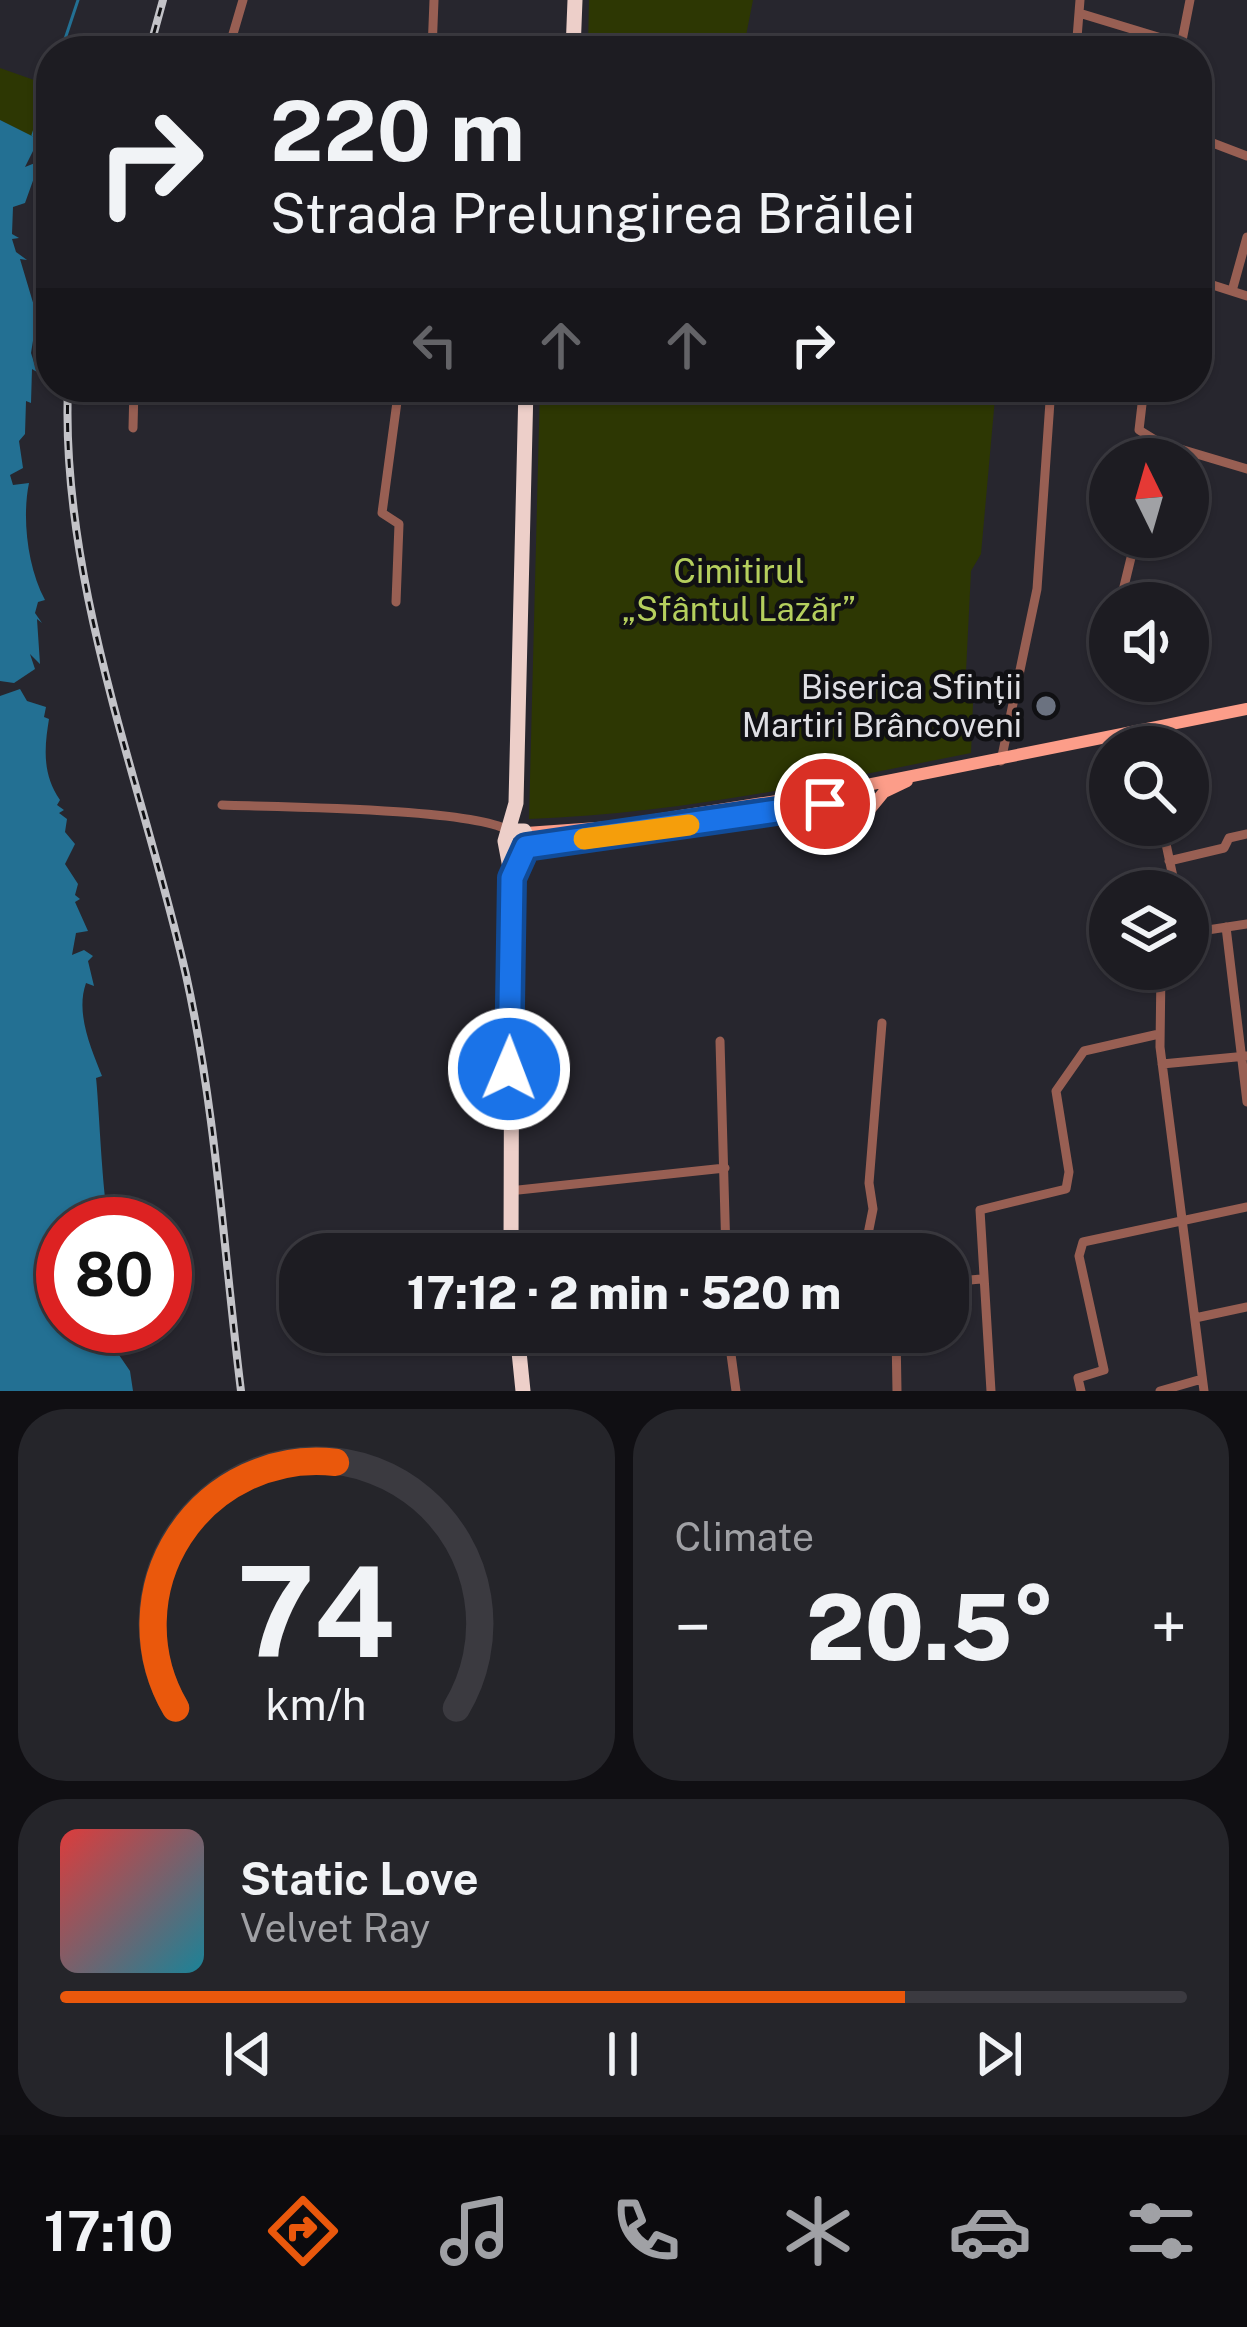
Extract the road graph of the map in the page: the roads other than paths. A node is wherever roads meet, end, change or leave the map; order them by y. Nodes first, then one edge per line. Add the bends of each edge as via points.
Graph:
1 (243, 0) edge
2 (434, 0) edge
3 (575, 0) edge
4 (1080, 0) edge
5 (1190, 0) edge
6 (1079, 13) junction
7 (232, 36) edge
8 (433, 36) edge
9 (574, 36) edge
10 (1077, 36) edge
11 (1145, 36) edge
12 (1182, 36) edge
13 (1212, 143) edge
14 (1247, 156) edge
15 (1247, 237) edge
16 (1212, 285) edge
17 (1232, 291) junction
18 (1247, 296) edge
19 (134, 402) edge
20 (397, 402) edge
21 (526, 402) edge
22 (1050, 402) edge
23 (1142, 402) edge
24 (133, 428) dead end
25 (1152, 438) edge
26 (1209, 458) edge
27 (1247, 469) edge
28 (396, 602) dead end
29 (1247, 710) edge
30 (1192, 726) edge
31 (1089, 748) edge
32 (1001, 762) junction
33 (907, 781) junction
34 (852, 789) junction
35 (222, 805) dead end
36 (872, 805) junction
37 (840, 811) junction
38 (1247, 834) edge
39 (519, 840) junction
40 (1166, 846) edge
41 (1169, 861) junction
42 (1171, 870) edge
43 (1247, 924) edge
44 (1226, 927) junction
45 (1209, 930) edge
46 (1161, 990) edge
47 (882, 1022) dead end
48 (1160, 1034) junction
49 (720, 1041) dead end
50 (1245, 1056) edge
51 (1162, 1064) junction
52 (1247, 1102) edge
53 (725, 1168) junction
54 (509, 1191) junction
55 (1247, 1207) edge
56 (1182, 1217) junction
57 (510, 1233) edge
58 (726, 1233) edge
59 (868, 1233) edge
60 (981, 1279) junction
61 (969, 1280) edge
62 (1247, 1307) edge
63 (1195, 1318) junction
64 (519, 1353) edge
65 (731, 1353) edge
66 (896, 1353) edge
67 (1203, 1385) edge
68 (523, 1391) edge
69 (736, 1391) edge
70 (897, 1391) edge
71 (992, 1391) edge
72 (1081, 1391) edge
73 (1160, 1391) edge

1 - 7 street
2 - 8 street
3 - 9 highway
4 - 6 street
5 - 12 street
6 - 10 street
6 - 11 street
13 - 14 street
15 - 17 street
16 - 17 street
17 - 18 street
19 - 24 street
20 - 28 street via 382,513 399,524
21 - 39 highway
22 - 32 street via 1037,590
23 - 25 street via 1139,430
26 - 27 street
29 - 30 main road
31 - 32 main road
32 - 33 main road
33 - 34 main road
33 - 36 main road
34 - 36 main road
34 - 37 main road via 838,802
34 - 39 main road
35 - 39 street via 491,823
36 - 37 main road via 854,821
37 - 39 main road via 813,802
38 - 41 street
39 - 54 highway
40 - 41 street
41 - 42 street
43 - 44 street
44 - 45 street
44 - 50 street
46 - 48 street
47 - 59 street
48 - 51 street
48 - 60 street via 1079,1058 1056,1091 1069,1185 983,1206
49 - 53 street
50 - 51 street
50 - 52 street
51 - 56 street
53 - 54 street
53 - 58 street
54 - 57 highway
55 - 56 street
56 - 63 street
56 - 72 street via 1080,1245 1104,1370 1078,1378
60 - 61 street
60 - 71 street
62 - 63 street
63 - 67 street
64 - 68 highway
65 - 69 street
66 - 70 street
67 - 73 street

